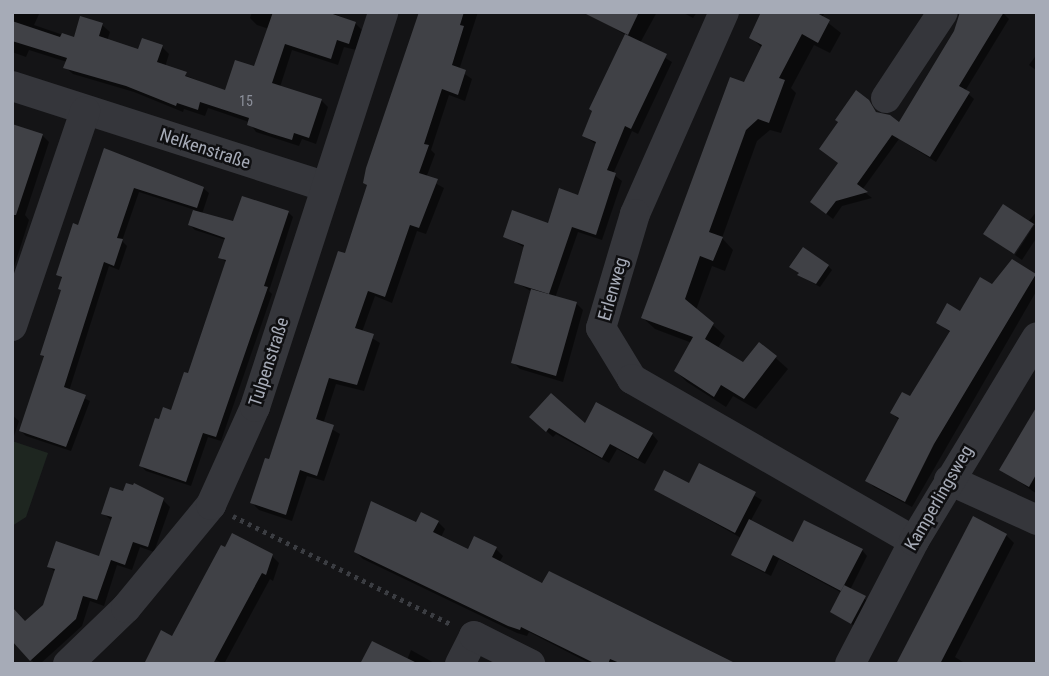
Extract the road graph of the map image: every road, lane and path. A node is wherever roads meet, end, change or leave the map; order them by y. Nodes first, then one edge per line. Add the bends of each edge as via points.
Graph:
1 (383, 12) edge
2 (724, 12) edge
3 (943, 12) edge
4 (12, 86) edge
5 (886, 99) dead end
6 (85, 111) junction
7 (326, 187) junction
8 (12, 326) edge
9 (1037, 337) edge
10 (949, 480) junction
11 (211, 505) junction
12 (1037, 520) edge
13 (914, 541) junction
14 (474, 636) junction
15 (68, 664) edge
16 (460, 664) edge
17 (530, 664) edge
18 (850, 664) edge

1 - 7 street, Tulpenstraße
2 - 13 street, Erlenweg via 635,214 601,328 632,379
3 - 5 street
4 - 6 street, Nelkenstraße
6 - 7 street, Nelkenstraße
6 - 8 street
7 - 11 street, Tulpenstraße via 256,407
9 - 10 street, Kamperlingsweg
10 - 12 street
10 - 13 street, Kamperlingsweg
11 - 14 path
11 - 15 street, Tulpenstraße via 126,608
13 - 18 street, Kamperlingsweg
14 - 16 street
14 - 17 street

